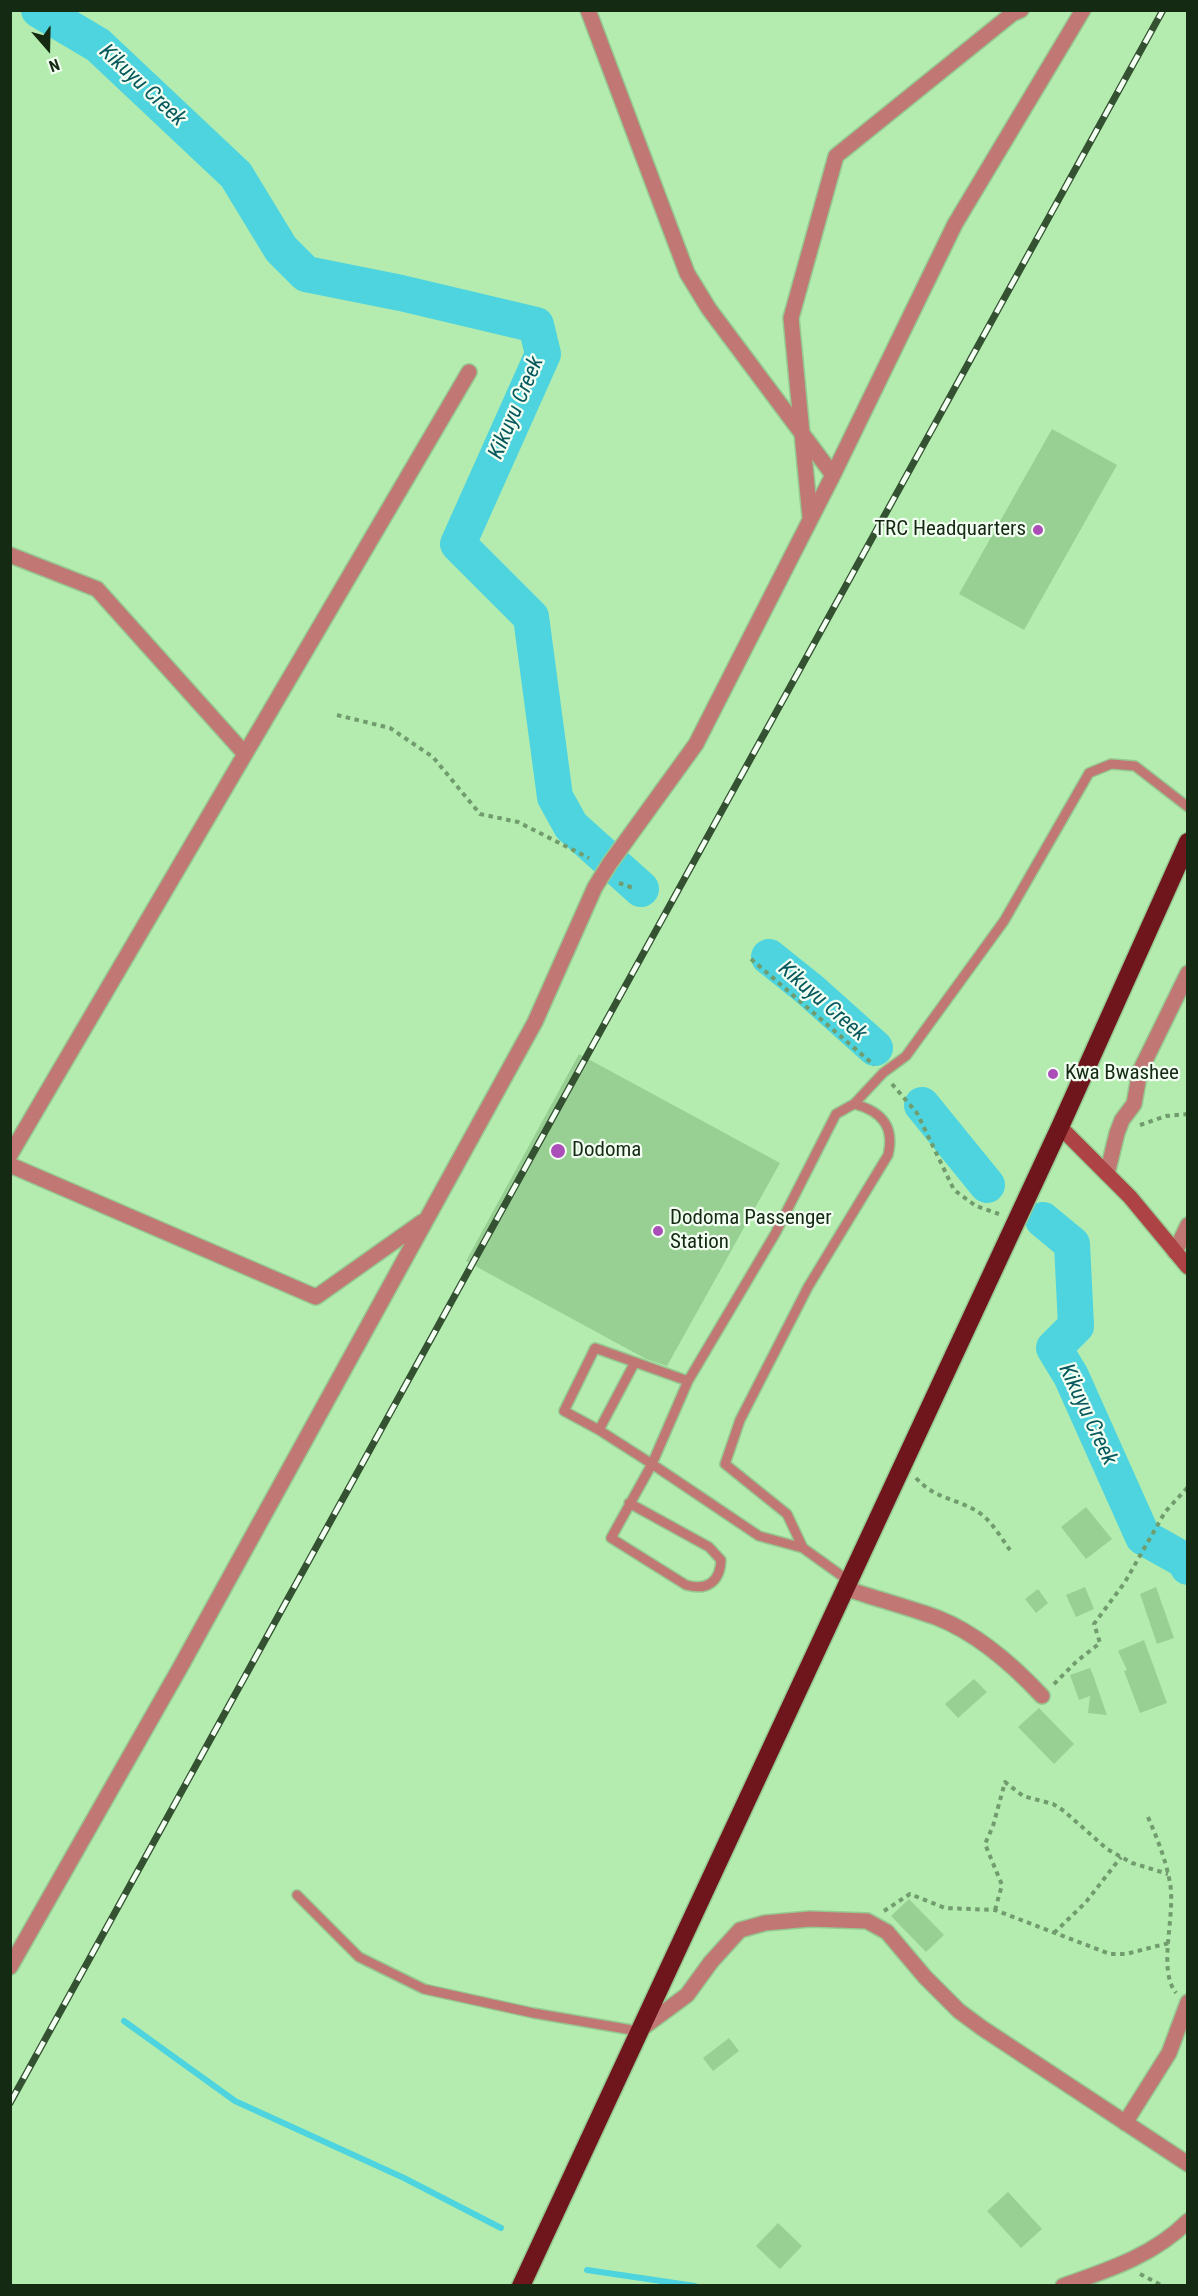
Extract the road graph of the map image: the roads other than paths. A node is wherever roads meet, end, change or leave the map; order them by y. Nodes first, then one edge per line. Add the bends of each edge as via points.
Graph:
1 (588, 10) edge
2 (1083, 10) edge
3 (1013, 12) edge
4 (469, 372) dead end
5 (802, 434) junction
6 (832, 475) junction
7 (810, 518) junction
8 (10, 555) edge
9 (245, 754) junction
10 (1188, 807) edge
11 (1188, 843) edge
12 (1188, 972) edge
13 (854, 1104) junction
14 (1060, 1127) junction
15 (10, 1155) edge
16 (10, 1165) edge
17 (1107, 1174) junction
18 (427, 1218) junction
19 (1188, 1225) edge
20 (1175, 1252) junction
21 (1188, 1267) edge
22 (635, 1362) junction
23 (688, 1381) junction
24 (599, 1430) junction
25 (652, 1464) junction
26 (629, 1503) junction
27 (803, 1548) junction
28 (847, 1585) junction
29 (1042, 1695) road end
30 (297, 1895) dead end
31 (10, 1967) edge
32 (1187, 2004) edge
33 (638, 2031) junction
34 (1125, 2123) junction
35 (1188, 2164) edge
36 (1188, 2221) edge
37 (521, 2286) edge
38 (1063, 2286) edge

1 - 5 street via 687,273 709,309
2 - 6 street via 955,224
3 - 5 street via 836,156 791,318
4 - 9 street
5 - 6 street
5 - 7 street
6 - 7 street
7 - 18 street via 696,744 595,887 535,1022
8 - 9 street via 97,589
9 - 15 street
10 - 13 lane via 1135,766 1111,764 1089,773 1004,921 906,1056 883,1073
11 - 14 highway
12 - 17 street via 1140,1071 1134,1104 1122,1120
13 - 23 lane via 836,1114 776,1234
13 - 27 lane via 869,1108 884,1121 891,1141 888,1155 808,1287 740,1420 726,1464 787,1514
14 - 17 street
14 - 28 highway
16 - 18 street via 316,1297
17 - 20 street
18 - 31 street
19 - 20 street
20 - 21 street
22 - 23 lane
22 - 24 lane
22 - 24 lane via 596,1348 564,1411
23 - 25 lane
24 - 25 lane
25 - 26 lane
25 - 27 lane via 759,1536
26 - 26 lane via 610,1538 686,1585 698,1589 710,1584 721,1571 721,1560 709,1547
27 - 28 lane
28 - 29 street via 940,1619 984,1644
28 - 33 highway
30 - 33 lane via 359,1957 424,1989
32 - 34 street via 1169,2053
33 - 34 street via 687,1995 740,1930 765,1923 810,1919 867,1921 887,1932 958,2011
33 - 37 highway
34 - 35 street
36 - 38 street via 1148,2252

